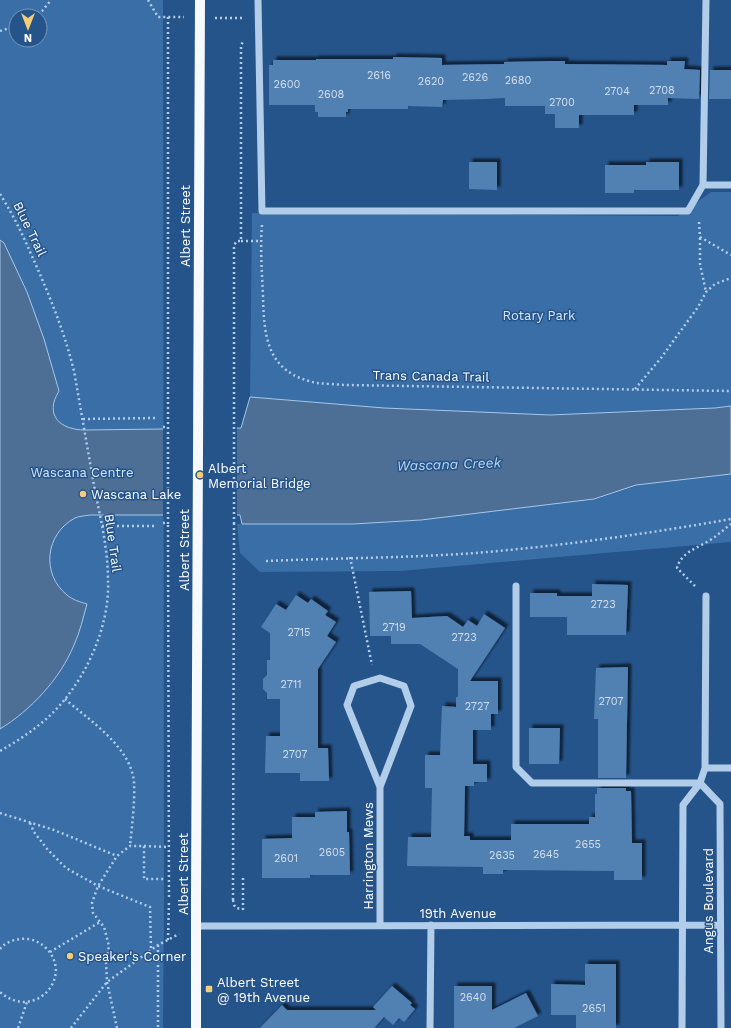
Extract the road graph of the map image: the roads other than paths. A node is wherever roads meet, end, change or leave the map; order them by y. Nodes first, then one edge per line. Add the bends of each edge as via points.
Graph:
1 (200, 0) edge
2 (258, 0) edge
3 (706, 0) edge
4 (703, 185) junction
5 (731, 185) edge
6 (516, 586) dead end
7 (706, 596) road end
8 (705, 768) junction
9 (731, 768) edge
10 (700, 783) junction
11 (380, 787) junction
12 (380, 925) junction
13 (430, 925) junction
14 (682, 925) junction
15 (720, 925) junction
16 (196, 926) junction
17 (196, 1028) edge
18 (430, 1028) edge
19 (682, 1028) edge
20 (721, 1028) edge

1 - 16 main road, Albert Street, bridge
2 - 4 street via 262,211 688,211
3 - 4 street
4 - 5 street
6 - 10 street via 516,767 532,783
7 - 8 street, Angus Boulevard
8 - 9 street
8 - 10 street, Angus Boulevard
10 - 14 street, Angus Boulevard via 683,806
10 - 15 street, Angus Boulevard via 720,804
11 - 11 street, Harrington Mews via 411,706 404,686 380,678 354,686 347,705
11 - 12 street, Harrington Mews
12 - 13 street, 19th Avenue
12 - 16 street, 19th Avenue
13 - 14 street, 19th Avenue
13 - 18 street
14 - 15 street, 19th Avenue
14 - 19 street, Angus Boulevard
15 - 20 street, Angus Boulevard
16 - 17 main road, Albert Street

